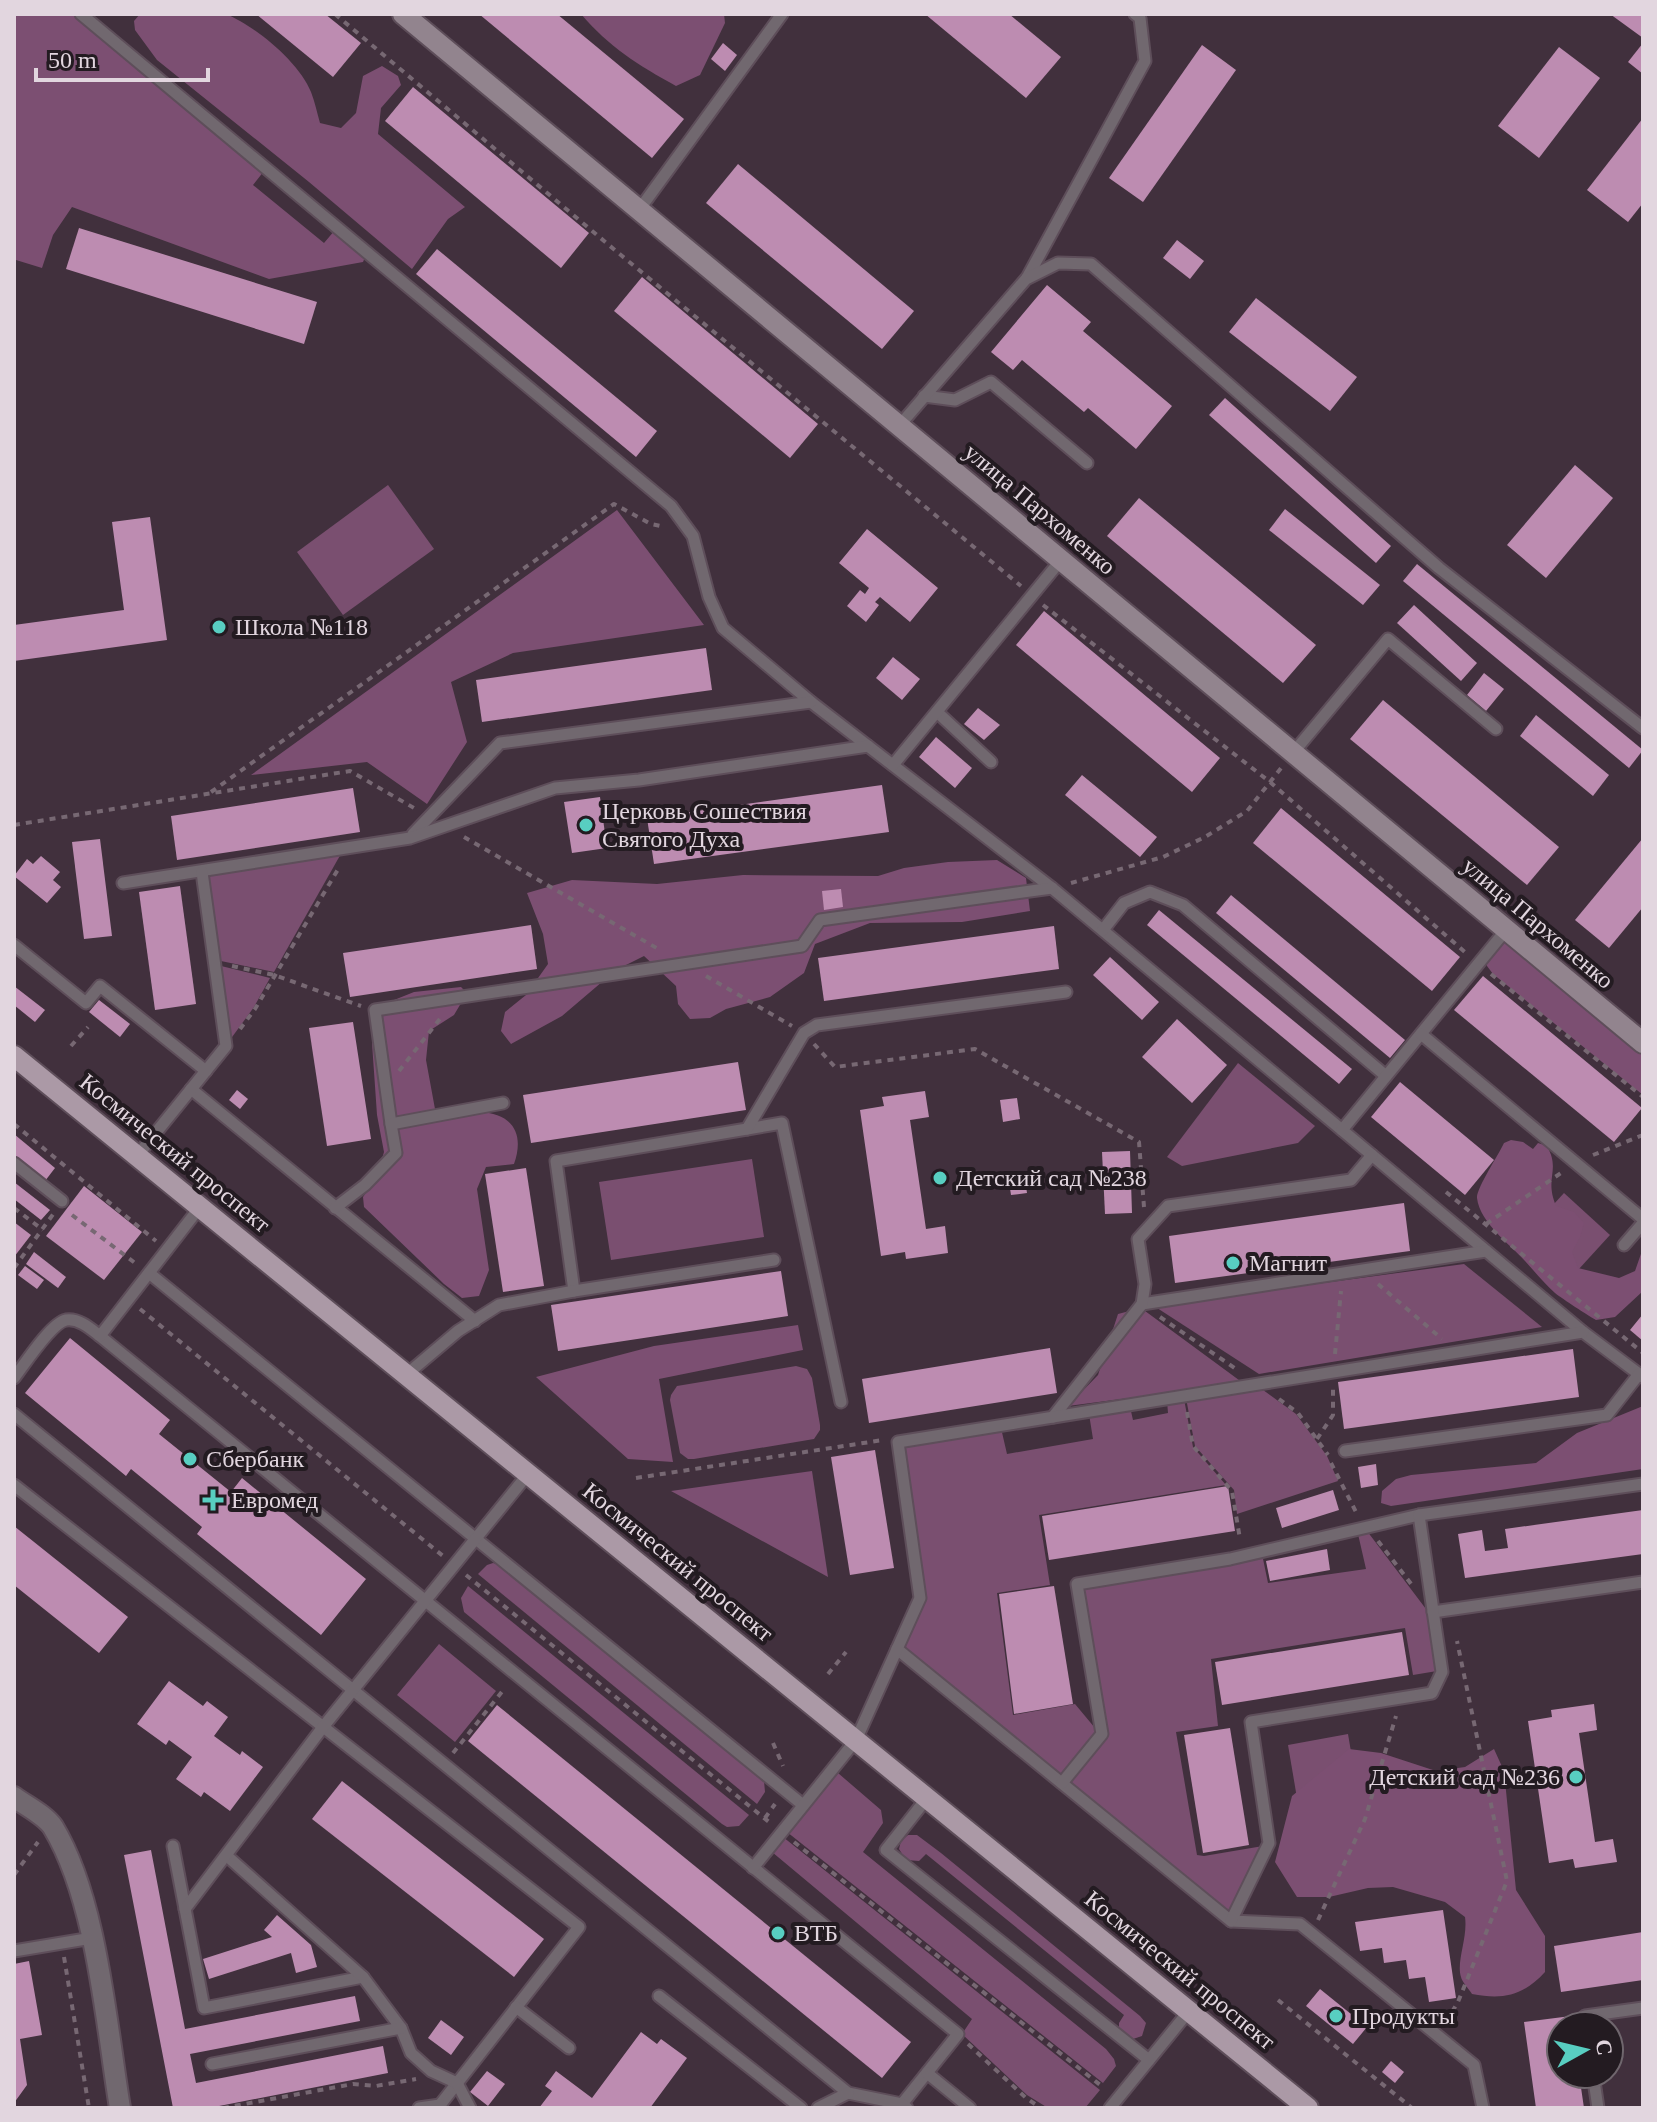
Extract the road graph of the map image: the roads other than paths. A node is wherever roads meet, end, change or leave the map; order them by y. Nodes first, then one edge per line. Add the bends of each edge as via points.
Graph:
1 (81, 14) edge
2 (403, 14) edge
3 (782, 14) edge
4 (1135, 14) edge
5 (639, 210) junction
6 (1026, 279) junction
7 (924, 396) junction
8 (899, 426) junction
9 (1087, 463) dead end
10 (1061, 560) junction
11 (811, 702) junction
12 (937, 712) junction
13 (1643, 728) edge
14 (1496, 729) dead end
15 (868, 746) junction
16 (1293, 753) junction
17 (991, 762) dead end
18 (893, 765) junction
19 (410, 838) junction
20 (202, 872) junction
21 (123, 883) dead end
22 (1052, 888) junction
23 (1103, 930) junction
24 (1506, 930) junction
25 (14, 945) edge
26 (1066, 992) dead end
27 (1421, 1034) junction
28 (1643, 1043) edge
29 (14, 1056) edge
30 (206, 1071) junction
31 (1386, 1076) junction
32 (191, 1089) junction
33 (503, 1103) dead end
34 (391, 1124) junction
35 (747, 1129) junction
36 (1342, 1130) junction
37 (1372, 1155) junction
38 (137, 1156) junction
39 (14, 1163) edge
40 (62, 1201) road end
41 (200, 1207) junction
42 (335, 1208) junction
43 (1643, 1221) edge
44 (1624, 1245) dead end
45 (1486, 1251) junction
46 (774, 1260) dead end
47 (149, 1273) junction
48 (574, 1291) junction
49 (1142, 1304) junction
50 (475, 1321) junction
51 (1583, 1332) junction
52 (100, 1336) junction
53 (406, 1375) junction
54 (1641, 1376) edge
55 (14, 1378) edge
56 (841, 1402) dead end
57 (14, 1414) edge
58 (1053, 1417) junction
59 (1345, 1451) dead end
60 (528, 1474) junction
61 (1643, 1484) edge
62 (14, 1485) edge
63 (1419, 1515) junction
64 (476, 1539) junction
65 (1643, 1582) edge
66 (426, 1601) junction
67 (1433, 1612) junction
68 (897, 1649) junction
69 (353, 1690) junction
70 (323, 1727) junction
71 (856, 1740) junction
72 (1062, 1783) junction
73 (14, 1797) edge
74 (927, 1798) junction
75 (803, 1805) junction
76 (173, 1846) dead end
77 (227, 1856) junction
78 (753, 1868) junction
79 (185, 1909) junction
80 (1231, 1921) junction
81 (92, 1938) junction
82 (14, 1951) edge
83 (363, 1977) junction
84 (659, 1996) dead end
85 (516, 2007) junction
86 (1189, 2011) junction
87 (401, 2028) junction
88 (569, 2048) dead end
89 (1149, 2060) junction
90 (212, 2064) dead end
91 (927, 2073) junction
92 (457, 2083) junction
93 (848, 2093) junction
94 (1114, 2104) edge
95 (904, 2106) edge
96 (440, 2107) edge
97 (120, 2108) edge
98 (419, 2108) edge
99 (470, 2108) edge
100 (801, 2108) edge
101 (818, 2108) edge
102 (970, 2108) edge
103 (1308, 2108) edge
104 (1483, 2108) edge

1 - 11 lane via 671,506 691,533 723,628
2 - 5 street, улица Пархоменко
3 - 5 lane
4 - 6 lane via 1140,18 1145,61
5 - 8 street, улица Пархоменко
6 - 7 lane
6 - 13 lane via 1058,263 1091,264 1439,568
7 - 8 lane
7 - 9 lane via 955,400 991,382
8 - 10 street, улица Пархоменко
10 - 12 lane
10 - 16 street, улица Пархоменко
11 - 15 lane
11 - 19 lane via 500,743
12 - 17 lane
12 - 18 lane
14 - 16 lane via 1388,639
15 - 18 lane
15 - 19 lane via 555,788
16 - 24 street, улица Пархоменко
18 - 22 lane
19 - 20 lane
20 - 21 lane
20 - 30 lane via 226,1046
22 - 23 lane
22 - 34 lane via 820,920 802,946 375,1010
23 - 31 lane via 1124,903 1150,892 1183,905
23 - 36 lane
24 - 27 lane
24 - 28 street, улица Пархоменко
25 - 30 lane via 86,1003 100,986
26 - 35 lane via 817,1025 804,1033
27 - 31 lane
27 - 43 lane
29 - 38 main road, Космический проспект
30 - 32 lane
31 - 36 lane
32 - 38 lane
32 - 42 lane
33 - 34 lane
34 - 42 lane via 396,1153
35 - 48 lane via 556,1161
35 - 56 lane via 782,1123
36 - 37 lane
37 - 45 lane
37 - 49 lane via 1351,1180 1168,1206 1138,1239 1145,1284
38 - 41 main road, Космический проспект
39 - 40 lane
41 - 47 lane
41 - 53 main road, Космический проспект
42 - 50 lane
43 - 44 lane
45 - 49 lane
45 - 51 lane
46 - 48 lane
47 - 52 lane
47 - 64 lane
48 - 50 lane via 499,1305
49 - 58 lane
50 - 53 lane
51 - 54 lane
51 - 58 lane
52 - 55 lane via 82,1323 65,1320
52 - 66 lane
53 - 60 main road, Космический проспект
54 - 59 lane via 1607,1415
57 - 69 lane
58 - 68 lane via 898,1442 920,1598
60 - 64 lane
60 - 71 main road, Космический проспект
61 - 63 lane
62 - 70 lane
63 - 67 lane
63 - 72 lane via 1243,1556 1077,1584 1102,1734
64 - 66 lane
64 - 75 lane
65 - 67 lane
66 - 69 lane
66 - 78 lane
67 - 80 lane via 1442,1672 1432,1693 1251,1722 1269,1843
68 - 71 lane
68 - 72 lane
69 - 70 lane
69 - 93 lane
70 - 77 lane
70 - 85 lane via 579,1927
71 - 74 main road, Космический проспект
71 - 75 lane
72 - 80 lane
73 - 81 street via 51,1824 78,1880
74 - 86 main road, Космический проспект
74 - 89 lane via 886,1850
75 - 78 lane
76 - 79 lane
77 - 79 lane
77 - 83 lane
78 - 91 lane via 958,2034
79 - 83 lane via 204,2008
80 - 104 lane via 1300,1924 1474,2065
81 - 82 lane
81 - 97 street
83 - 87 lane
84 - 100 lane
85 - 88 lane
85 - 92 lane
86 - 89 lane
86 - 103 main road, Космический проспект
87 - 90 lane
87 - 92 lane via 411,2053
89 - 94 lane
91 - 95 lane
91 - 102 lane
92 - 96 lane
92 - 99 lane
93 - 95 lane
93 - 101 lane
96 - 98 lane

